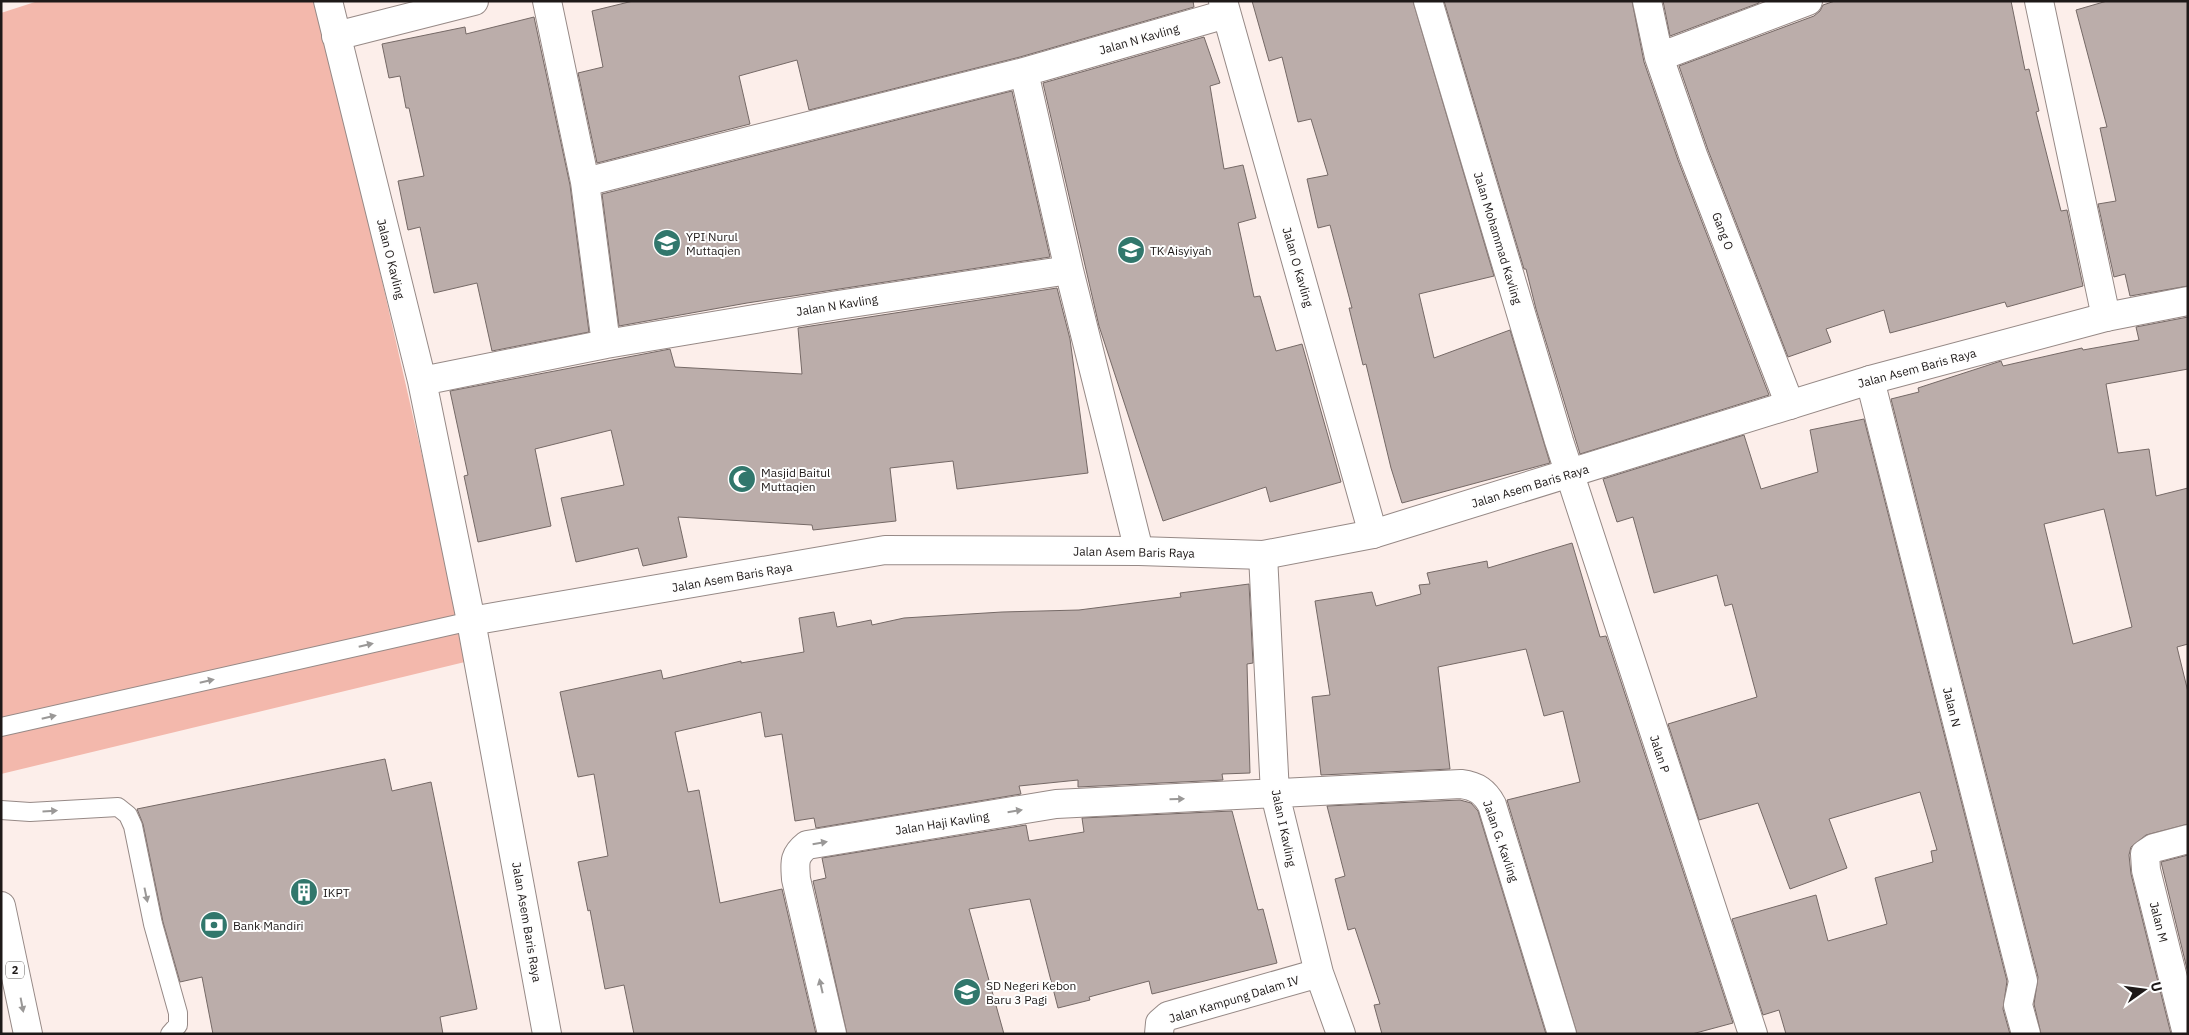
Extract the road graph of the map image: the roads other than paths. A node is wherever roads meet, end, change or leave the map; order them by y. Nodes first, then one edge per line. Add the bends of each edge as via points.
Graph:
1 (328, 1) edge
2 (474, 1) edge
3 (547, 1) edge
4 (1428, 1) edge
5 (1647, 1) edge
6 (1808, 1) edge
7 (2048, 3) edge
8 (1224, 8) edge
9 (336, 36) junction
10 (1659, 56) junction
11 (1024, 72) junction
12 (585, 182) junction
13 (1069, 270) junction
14 (2188, 302) edge
15 (2106, 317) junction
16 (606, 344) junction
17 (1870, 380) junction
18 (422, 381) junction
19 (1790, 405) junction
20 (1570, 474) junction
21 (1373, 534) junction
22 (1139, 551) junction
23 (1263, 555) junction
24 (471, 622) junction
25 (1, 727) edge
26 (1275, 794) junction
27 (1, 810) edge
28 (2188, 840) edge
29 (1, 906) edge
30 (1319, 973) junction
31 (28, 1034) edge
32 (170, 1034) edge
33 (547, 1034) edge
34 (832, 1034) edge
35 (1159, 1034) edge
36 (1341, 1034) edge
37 (1562, 1034) edge
38 (1752, 1034) edge
39 (2026, 1034) edge
40 (2187, 1034) edge

1 - 9 main road, Jalan O Kavling
2 - 9 main road
3 - 12 main road
4 - 20 main road, Jalan Mohammad Kavling
5 - 10 main road, Gang O
6 - 10 main road
7 - 15 main road
8 - 11 main road, Jalan N Kavling
8 - 21 main road, Jalan O Kavling
9 - 18 main road, Jalan O Kavling
10 - 19 main road, Gang O via 1693,154
11 - 12 main road, Jalan N Kavling
11 - 13 main road
12 - 16 main road
13 - 16 main road, Jalan N Kavling
13 - 22 main road
14 - 15 main road, Jalan Asem Baris Raya
15 - 17 main road, Jalan Asem Baris Raya
16 - 18 main road, Jalan N Kavling
17 - 19 main road, Jalan Asem Baris Raya
17 - 39 main road, Jalan N via 2023,982 2018,1005
18 - 24 main road, Jalan O Kavling
19 - 20 main road, Jalan Asem Baris Raya
20 - 21 main road, Jalan Asem Baris Raya
20 - 38 main road, Jalan P
21 - 23 main road, Jalan Asem Baris Raya
22 - 23 main road, Jalan Asem Baris Raya
22 - 24 main road, Jalan Asem Baris Raya via 885,550
23 - 26 main road, Jalan I Kavling
25 -> 24 lane
24 - 33 main road, Jalan Asem Baris Raya
26 - 30 main road, Jalan I Kavling
34 -> 26 main road, Jalan Haji Kavling via 796,879 798,852 807,845 1056,804
26 - 37 main road, Jalan G. Kavling via 1461,784 1478,788 1492,805
27 -> 32 lane via 118,808 128,815 178,1013 178,1025
28 - 40 main road, Jalan M via 2154,848 2145,854 2146,870
29 -> 31 main road, 2
30 - 35 main road, Jalan Kampung Dalam IV via 1168,1016 1160,1023
30 - 36 main road, Jalan I Kavling

